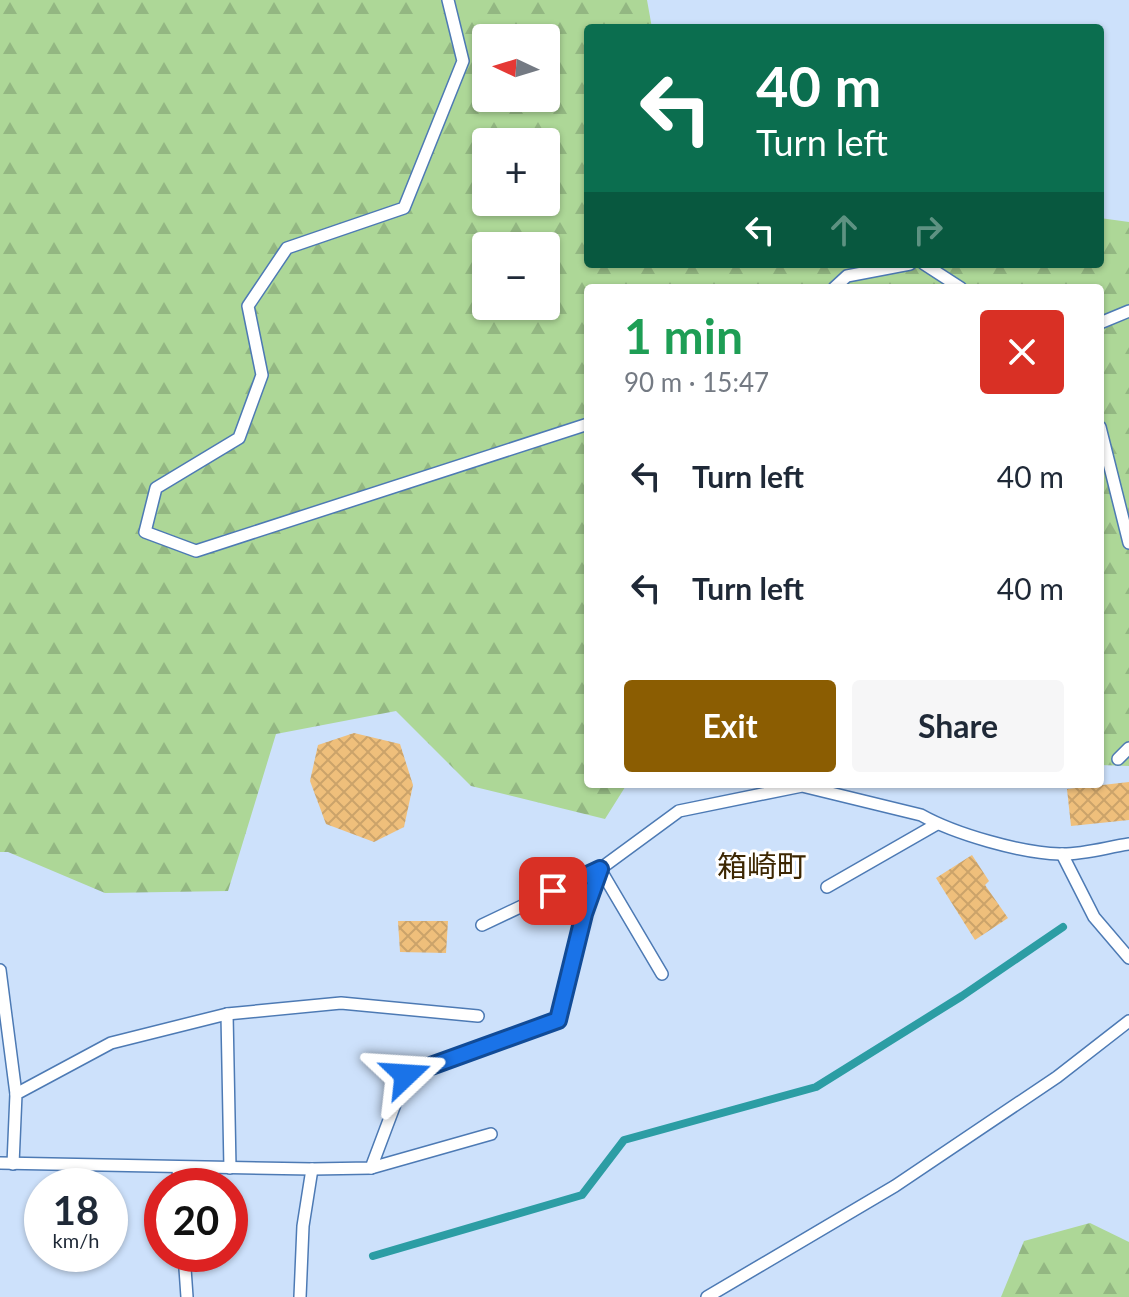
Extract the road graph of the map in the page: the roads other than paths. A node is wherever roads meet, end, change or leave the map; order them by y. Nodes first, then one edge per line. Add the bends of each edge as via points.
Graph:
1 (448, 0) edge
2 (889, 268) edge
3 (930, 268) edge
4 (838, 284) edge
5 (955, 284) edge
6 (1129, 311) edge
7 (1104, 321) edge
8 (584, 425) edge
9 (1104, 443) edge
10 (1129, 543) edge
11 (1129, 748) edge
12 (1118, 759) dead end
13 (792, 788) edge
14 (810, 788) edge
15 (937, 824) junction
16 (1129, 844) edge
17 (1062, 854) junction
18 (600, 869) junction
19 (827, 887) dead end
20 (482, 925) dead end
21 (1129, 958) edge
22 (0, 970) edge
23 (662, 974) dead end
24 (227, 1014) junction
25 (478, 1016) dead end
26 (1129, 1021) edge
27 (16, 1094) junction
28 (491, 1134) dead end
29 (0, 1163) edge
30 (13, 1164) junction
31 (178, 1167) joint
32 (230, 1168) joint
33 (248, 1168) edge
34 (371, 1168) junction
35 (312, 1169) junction
36 (185, 1272) edge
37 (187, 1297) edge
38 (300, 1297) edge
39 (707, 1297) edge

1 - 8 lane via 463,61 404,208 287,248 248,306 262,375 239,438 156,488 145,532 196,551
2 - 4 lane via 847,276
3 - 5 lane
6 - 7 lane
9 - 10 lane
11 - 12 lane
13 - 18 lane via 679,811
14 - 15 lane via 921,815
15 - 17 lane via 1009,847
15 - 19 lane
16 - 17 lane
17 - 21 lane via 1094,917
18 - 20 lane
18 - 23 lane
18 - 34 lane via 558,1020 406,1075
22 - 27 lane
24 - 25 lane via 341,1003
24 - 27 lane via 111,1043
24 - 32 lane
26 - 39 lane via 1057,1077 895,1186
27 - 30 lane
28 - 34 lane
29 - 30 lane
30 - 31 lane
31 - 32 lane
33 - 35 lane
34 - 35 lane
35 - 38 lane
36 - 37 lane

